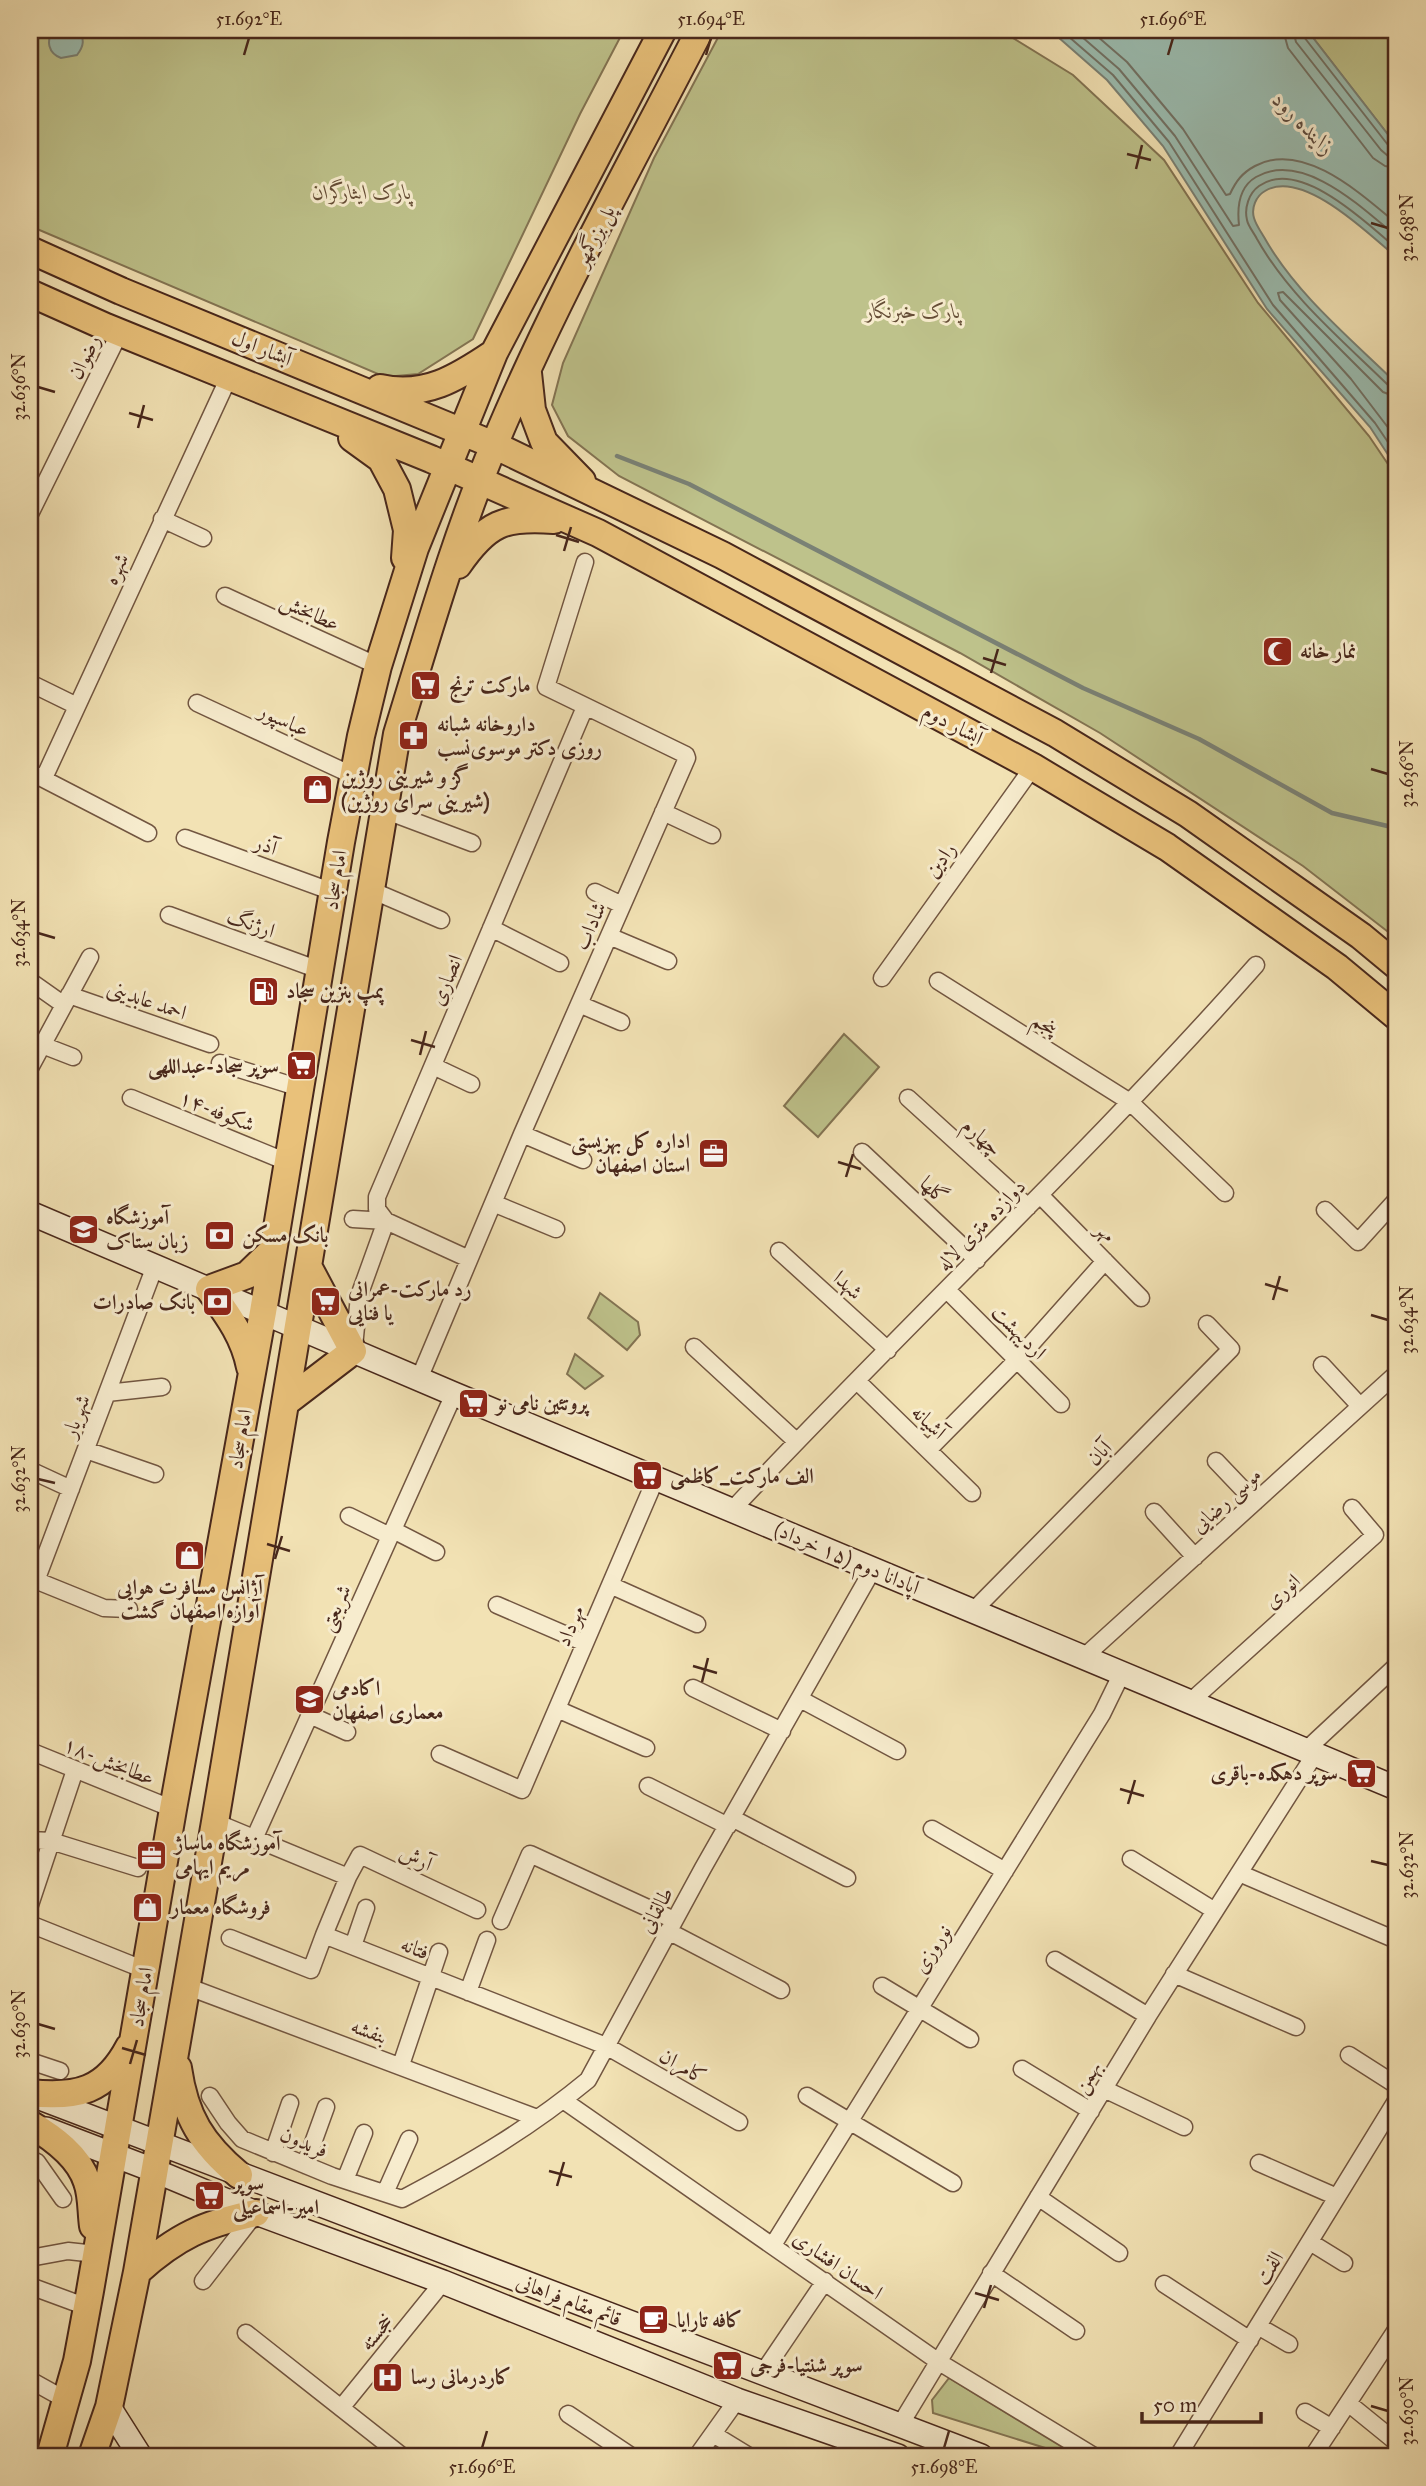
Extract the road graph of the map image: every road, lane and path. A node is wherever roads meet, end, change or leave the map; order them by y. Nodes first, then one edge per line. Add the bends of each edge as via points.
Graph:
1 (663, 30) edge
2 (700, 30) edge
3 (30, 250) edge
4 (30, 293) edge
5 (195, 321) junction
6 (120, 332) junction
7 (494, 353) junction
8 (180, 358) junction
9 (527, 370) junction
10 (229, 377) junction
11 (343, 380) junction
12 (319, 414) junction
13 (462, 431) junction
14 (494, 445) junction
15 (447, 467) junction
16 (480, 481) junction
17 (595, 495) junction
18 (30, 514) edge
19 (162, 519) junction
20 (573, 522) junction
21 (203, 538) dead end
22 (722, 555) junction
23 (585, 562) dead end
24 (404, 580) junction
25 (443, 588) junction
26 (703, 589) junction
27 (225, 596) dead end
28 (378, 666) junction
29 (30, 683) edge
30 (197, 703) dead end
31 (77, 706) junction
32 (586, 707) junction
33 (1033, 767) junction
34 (37, 775) edge
35 (354, 776) junction
36 (384, 810) junction
37 (663, 812) junction
38 (148, 833) dead end
39 (712, 835) dead end
40 (185, 838) dead end
41 (472, 843) dead end
42 (371, 890) junction
43 (333, 892) junction
44 (595, 892) dead end
45 (622, 905) junction
46 (169, 915) dead end
47 (442, 920) dead end
48 (491, 928) junction
49 (609, 936) junction
50 (90, 957) dead end
51 (668, 961) dead end
52 (560, 962) dead end
53 (1256, 965) dead end
54 (1396, 965) edge
55 (319, 970) junction
56 (881, 978) dead end
57 (30, 981) edge
58 (937, 981) dead end
59 (66, 1000) junction
60 (579, 1004) junction
61 (1396, 1016) edge
62 (621, 1022) dead end
63 (210, 1044) dead end
64 (42, 1045) junction
65 (73, 1057) dead end
66 (220, 1063) dead end
67 (433, 1066) junction
68 (30, 1068) edge
69 (471, 1084) dead end
70 (300, 1088) junction
71 (131, 1098) dead end
72 (908, 1098) dead end
73 (1130, 1102) junction
74 (522, 1134) junction
75 (862, 1152) dead end
76 (583, 1160) dead end
77 (287, 1162) junction
78 (1225, 1193) dead end
79 (1040, 1195) junction
80 (1396, 1200) edge
81 (494, 1203) junction
82 (1028, 1207) junction
83 (1325, 1210) dead end
84 (30, 1213) edge
85 (354, 1219) dead end
86 (386, 1221) junction
87 (556, 1229) dead end
88 (273, 1250) junction
89 (779, 1251) dead end
90 (469, 1259) junction
91 (977, 1259) junction
92 (1105, 1261) junction
93 (155, 1266) junction
94 (308, 1266) junction
95 (209, 1289) junction
96 (947, 1290) junction
97 (1142, 1298) dead end
98 (263, 1312) junction
99 (1207, 1324) dead end
100 (298, 1326) junction
101 (694, 1346) dead end
102 (888, 1350) junction
103 (353, 1351) junction
104 (1017, 1360) junction
105 (1322, 1365) dead end
106 (251, 1373) junction
107 (1396, 1374) edge
108 (419, 1379) junction
109 (857, 1381) junction
110 (162, 1387) dead end
111 (107, 1394) junction
112 (454, 1394) junction
113 (285, 1403) junction
114 (1061, 1404) dead end
115 (1360, 1406) junction
116 (796, 1441) junction
117 (86, 1450) junction
118 (928, 1450) junction
119 (1216, 1461) dead end
120 (30, 1470) edge
121 (155, 1474) dead end
122 (656, 1478) junction
123 (71, 1489) junction
124 (972, 1493) dead end
125 (1255, 1502) junction
126 (1352, 1508) dead end
127 (732, 1510) junction
128 (1154, 1512) dead end
129 (349, 1516) dead end
130 (391, 1533) junction
131 (436, 1552) dead end
132 (1195, 1557) junction
133 (873, 1569) junction
134 (33, 1579) edge
135 (214, 1581) junction
136 (610, 1585) junction
137 (254, 1587) junction
138 (497, 1605) dead end
139 (129, 1609) dead end
140 (973, 1611) junction
141 (698, 1624) dead end
142 (585, 1643) junction
143 (1084, 1657) junction
144 (1396, 1666) edge
145 (1122, 1673) junction
146 (693, 1688) dead end
147 (800, 1699) junction
148 (1190, 1702) junction
149 (557, 1709) junction
150 (310, 1715) junction
151 (782, 1731) junction
152 (348, 1732) dead end
153 (646, 1748) dead end
154 (30, 1751) edge
155 (897, 1751) dead end
156 (1310, 1752) junction
157 (440, 1754) dead end
158 (75, 1770) junction
159 (648, 1786) dead end
160 (1396, 1788) edge
161 (173, 1809) junction
162 (215, 1822) junction
163 (730, 1822) junction
164 (932, 1829) dead end
165 (254, 1839) junction
166 (30, 1840) edge
167 (51, 1841) junction
168 (1131, 1859) dead end
169 (138, 1868) dead end
170 (1005, 1871) junction
171 (1239, 1873) junction
172 (348, 1877) junction
173 (847, 1878) dead end
174 (30, 1905) edge
175 (366, 1908) dead end
176 (477, 1910) dead end
177 (1215, 1911) junction
178 (501, 1921) dead end
179 (30, 1924) edge
180 (671, 1926) junction
181 (324, 1935) junction
182 (230, 1938) dead end
183 (487, 1940) dead end
184 (1396, 1940) edge
185 (353, 1946) junction
186 (439, 1952) dead end
187 (1055, 1960) dead end
188 (145, 1970) junction
189 (1174, 1974) junction
190 (430, 1977) junction
191 (186, 1986) junction
192 (882, 1986) dead end
193 (781, 1990) dead end
194 (468, 1992) junction
195 (920, 2009) junction
196 (1148, 2016) junction
197 (1296, 2028) dead end
198 (134, 2035) junction
199 (970, 2039) dead end
200 (606, 2046) junction
201 (175, 2049) junction
202 (1349, 2055) dead end
203 (30, 2061) edge
204 (401, 2065) junction
205 (1022, 2069) dead end
206 (60, 2071) dead end
207 (1396, 2085) edge
208 (1104, 2088) junction
209 (30, 2094) edge
210 (210, 2096) dead end
211 (807, 2096) dead end
212 (563, 2100) junction
213 (1396, 2101) edge
214 (290, 2103) dead end
215 (326, 2106) dead end
216 (1091, 2111) junction
217 (537, 2118) junction
218 (739, 2122) dead end
219 (849, 2122) junction
220 (30, 2124) edge
221 (1185, 2127) dead end
222 (118, 2129) junction
223 (364, 2133) dead end
224 (409, 2139) dead end
225 (158, 2144) junction
226 (273, 2152) junction
227 (107, 2153) junction
228 (30, 2160) edge
229 (1259, 2163) dead end
230 (305, 2165) junction
231 (153, 2170) junction
232 (239, 2175) junction
233 (345, 2180) junction
234 (953, 2183) dead end
235 (283, 2192) junction
236 (385, 2193) junction
237 (1038, 2197) junction
238 (1337, 2197) junction
239 (63, 2199) dead end
240 (402, 2199) joint
241 (265, 2216) junction
242 (1310, 2242) junction
243 (773, 2245) junction
244 (1119, 2253) dead end
245 (96, 2254) junction
246 (30, 2258) edge
247 (1344, 2263) dead end
248 (137, 2272) junction
249 (991, 2273) junction
250 (203, 2281) dead end
251 (825, 2281) junction
252 (443, 2282) junction
253 (1164, 2284) dead end
254 (30, 2286) edge
255 (87, 2307) junction
256 (1396, 2330) edge
257 (1076, 2331) dead end
258 (246, 2333) dead end
259 (1254, 2333) junction
260 (1289, 2344) dead end
261 (939, 2362) junction
262 (762, 2374) junction
263 (30, 2380) edge
264 (66, 2400) junction
265 (737, 2400) junction
266 (1348, 2403) junction
267 (108, 2407) junction
268 (341, 2408) junction
269 (1305, 2412) dead end
270 (568, 2414) dead end
271 (900, 2425) junction
272 (1332, 2428) junction
273 (713, 2434) junction
274 (1396, 2442) edge
275 (890, 2455) edge
276 (1318, 2455) edge
277 (51, 2456) edge
278 (92, 2456) edge
279 (140, 2456) edge
280 (402, 2456) edge
281 (631, 2456) edge
282 (697, 2456) edge
283 (749, 2456) edge
284 (981, 2456) edge
285 (1094, 2456) edge
286 (1178, 2456) edge

1 - 7 main road, پل بزرگمهر
2 - 9 main road, پل بزرگمهر
3 - 5 main road, آبشار اول
4 - 6 main road, آبشار اول
5 - 8 main road
5 - 11 main road, آبشار اول
6 - 8 main road, آبشار اول
6 - 18 street, رضوان
7 - 11 main road via 430,388 397,392
7 - 13 main road, پل بزرگمهر
8 - 10 main road, آبشار اول
9 - 14 main road, پل بزرگمهر
9 - 17 main road via 532,410 544,442
10 - 12 main road, آبشار اول
10 - 19 street, شهره
11 - 13 main road, آبشار اول
12 - 15 main road, آبشار اول
12 - 24 main road via 381,459 397,489 407,530
13 - 14 main road, آبشار اول
13 - 15 main road, امام سجاد
14 - 16 main road, امام سجاد
14 - 17 main road, آبشار دوم
15 - 16 main road, آبشار اول
15 - 24 main road, امام سجاد
16 - 20 main road, آبشار دوم
16 - 25 main road, امام سجاد
17 - 22 main road, آبشار دوم
19 - 21 street
19 - 31 street, شهره
20 - 25 main road via 524,518 491,527 472,545
20 - 26 main road, آبشار دوم
22 - 26 main road
22 - 54 main road, آبشار دوم via 1055,733 1177,807
23 - 32 street, شاداب via 546,687
24 - 28 main road, امام سجاد
25 - 36 main road, امام سجاد via 397,734
26 - 33 main road, آبشار دوم
27 - 28 street, عطابخش
28 - 35 main road, امام سجاد
29 - 31 street
30 - 35 street, عباسپور
31 - 34 street, شهره
32 - 37 street, شاداب via 687,756
32 - 48 street, انصاری
33 - 56 street, رادین
33 - 61 main road, آبشار دوم via 1167,847 1337,967
34 - 38 street, شهره
35 - 43 main road, امام سجاد
36 - 41 street
36 - 42 main road, امام سجاد
37 - 39 street
37 - 45 street, شاداب
40 - 43 street, آذر
42 - 47 street
42 - 94 main road, امام سجاد
43 - 55 main road, امام سجاد
44 - 45 street
45 - 49 street, شاداب
46 - 55 street, ارژنگ
48 - 52 street
48 - 67 street, انصاری
49 - 51 street
49 - 60 street, شاداب
50 - 59 street, احمد عابدینی
53 - 73 street, دوازده متری لاله
55 - 70 main road, امام سجاد
57 - 59 street, احمد عابدینی
58 - 73 street, پنجم
59 - 63 street, احمد عابدینی
59 - 64 street, احمد عابدینی
60 - 62 street
60 - 74 street, شاداب
64 - 65 street
64 - 68 street, احمد عابدینی
66 - 70 street
67 - 69 street
67 - 86 street, انصاری via 377,1197 377,1209
70 - 77 main road, امام سجاد
71 - 77 street, ۱۴-شکوفه
72 - 82 street, چهارم
73 - 78 street, پنجم
73 - 79 street, دوازده متری لاله
74 - 76 street
74 - 81 street, شاداب
75 - 91 street, گلها
77 - 88 main road, امام سجاد
79 - 82 street, دوازده متری لاله
79 - 92 street, مهر
80 - 83 street via 1358,1242
81 - 87 street
81 - 90 street, شاداب
82 - 91 street, دوازده متری لاله
84 - 93 main road, آپادانا دوم (۱۵ خرداد)
85 - 86 street
86 - 90 street
86 - 103 street via 359,1296
88 - 95 main road via 247,1275
88 - 98 main road, امام سجاد
89 - 102 street, شهدا
90 - 108 street, شاداب
91 - 96 street, دوازده متری لاله
92 - 97 street, مهر
92 - 104 street
93 - 95 main road, آپادانا دوم (۱۵ خرداد)
93 - 111 street, شهریار
94 - 100 main road, امام سجاد
94 - 103 main road
95 - 98 main road, آپادانا دوم (۱۵ خرداد)
95 - 106 main road via 236,1326
96 - 102 street, دوازده متری لاله
96 - 104 street, اردیبهشت
98 - 100 main road, آپادانا دوم (۱۵ خرداد)
98 - 106 main road, امام سجاد
99 - 140 street, آبان via 1231,1349
100 - 103 main road, آپادانا دوم (۱۵ خرداد)
100 - 113 main road, امام سجاد
101 - 116 street
102 - 109 street, دوازده متری لاله
103 - 108 main road, آپادانا دوم (۱۵ خرداد)
103 - 113 main road
104 - 114 street, اردیبهشت
104 - 118 street
105 - 115 street
106 - 135 main road, امام سجاد
107 - 115 street, موسی رضایی
108 - 112 main road, آپادانا دوم (۱۵ خرداد)
109 - 116 street, دوازده متری لاله
109 - 118 street, آشیانه
110 - 111 street
111 - 117 street, شهریار
112 - 122 main road, آپادانا دوم (۱۵ خرداد)
112 - 130 street, شریعتی
113 - 137 main road, امام سجاد
115 - 125 street, موسی رضایی
116 - 127 street, دوازده متری لاله
117 - 121 street
117 - 123 street, شهریار
118 - 124 street, آشیانه
119 - 125 street
120 - 123 street
122 - 127 main road, آپادانا دوم (۱۵ خرداد)
122 - 136 street, مهرداد
123 - 134 street, شهریار
125 - 132 street, موسی رضایی
126 - 148 street, انوری via 1375,1535
127 - 133 main road, آپادانا دوم (۱۵ خرداد)
128 - 132 street
129 - 130 street
130 - 131 street
130 - 150 street, شریعتی
132 - 143 street, موسی رضایی
133 - 140 main road, آپادانا دوم (۱۵ خرداد)
133 - 147 street, طالقانی
134 - 139 street via 104,1608
135 - 137 main road
135 - 161 main road, امام سجاد
136 - 141 street
136 - 142 street, مهرداد
137 - 162 main road, امام سجاد
138 - 142 street
140 - 143 main road, آپادانا دوم (۱۵ خرداد)
142 - 149 street, مهرداد
143 - 145 main road, آپادانا دوم (۱۵ خرداد)
144 - 156 street, بهمن
145 - 148 main road, آپادانا دوم (۱۵ خرداد)
145 - 170 street, نوروزی via 1102,1714
146 - 151 street
147 - 151 street, طالقانی
147 - 155 street
148 - 156 main road, آپادانا دوم (۱۵ خرداد)
149 - 153 street
149 - 157 street, مهرداد via 522,1790
150 - 152 street
150 - 165 street, شریعتی
151 - 163 street, طالقانی
154 - 158 street, ۱۸-عطابخش
156 - 160 main road, آپادانا دوم (۱۵ خرداد)
156 - 171 street, بهمن
158 - 161 street, ۱۸-عطابخش
158 - 167 street
159 - 163 street
161 - 188 main road, امام سجاد
162 - 165 street
162 - 191 main road, امام سجاد
163 - 173 street
163 - 180 street, طالقانی
164 - 170 street
165 - 172 street
166 - 167 street
167 - 169 street
167 - 174 street
168 - 177 street
170 - 195 street, نوروزی
171 - 177 street, بهمن
171 - 184 street
172 - 176 street, آرش via 360,1855
172 - 181 street, آرش
175 - 185 street
177 - 189 street, بهمن
178 - 180 street via 530,1854
179 - 188 street
180 - 193 street
180 - 200 street, طالقانی
181 - 182 street via 311,1970
181 - 185 street, فتانه
183 - 194 street
185 - 190 street, فتانه
186 - 190 street
187 - 196 street
188 - 198 main road, امام سجاد
189 - 196 street, بهمن
189 - 197 street
190 - 194 street, فتانه
190 - 204 street
191 - 201 main road, امام سجاد
191 - 204 street, بنفشه
192 - 195 street
194 - 200 street, فتانه
195 - 199 street
195 - 219 street, نوروزی
196 - 208 street, بهمن
198 - 209 main road via 118,2067 105,2080 85,2091
198 - 222 main road, امام سجاد
200 - 212 street, طالقانی via 587,2080
200 - 218 street, کامران
201 - 225 main road, امام سجاد
201 - 232 main road via 182,2095 198,2132 215,2155
202 - 207 street
203 - 206 street
204 - 217 street, بنفشه
205 - 216 street
208 - 216 street, بهمن
208 - 221 street
209 - 222 main road, قائم مقام فراهانی
210 - 226 street, فریدون via 242,2139
211 - 219 street
212 - 217 street, طالقانی
212 - 243 street, احسان افشاری
213 - 238 street, الفت
214 - 226 street
215 - 230 street
216 - 237 street, بهمن
217 - 240 street, طالقانی via 468,2165
219 - 234 street
219 - 243 street, نوروزی
220 - 227 main road, قائم مقام فراهانی
220 - 245 main road via 73,2158 88,2182
222 - 225 main road, قائم مقام فراهانی
222 - 227 main road, امام سجاد
223 - 233 street
224 - 236 street
225 - 231 main road, امام سجاد
225 - 232 main road, قائم مقام فراهانی
226 - 230 street, فریدون
227 - 231 main road, قائم مقام فراهانی
227 - 245 main road, امام سجاد
228 - 239 street via 37,2162
229 - 238 street
230 - 233 street, فریدون
231 - 241 main road, قائم مقام فراهانی
231 - 248 main road, امام سجاد
232 - 235 main road, قائم مقام فراهانی
233 - 236 street, فریدون
235 - 241 main road via 266,2198
235 - 262 main road, قائم مقام فراهانی
236 - 240 street, فریدون
237 - 244 street
237 - 249 street, بهمن
238 - 242 street, الفت
241 - 248 main road via 221,2221 188,2233
241 - 250 street
241 - 252 main road, قائم مقام فراهانی
242 - 247 street
242 - 259 street, الفت
243 - 251 street, احسان افشاری
245 - 246 street via 68,2251
245 - 255 main road, امام سجاد
248 - 267 main road, امام سجاد
249 - 257 street
249 - 261 street, بهمن
251 - 261 street, احسان افشاری
251 - 262 street
252 - 265 main road, قائم مقام فراهانی
252 - 268 street, خجسته
253 - 259 street
254 - 255 street
255 - 264 main road, امام سجاد
256 - 266 street
258 - 268 street
259 - 260 street
259 - 286 street, الفت
261 - 271 street, بهمن
261 - 285 street, احسان افشاری
262 - 271 main road, قائم مقام فراهانی
263 - 264 street
264 - 277 main road, امام سجاد
265 - 273 street
265 - 275 main road, قائم مقام فراهانی
266 - 272 street
266 - 274 street
267 - 278 main road, امام سجاد
267 - 279 main road
268 - 280 street
269 - 272 street
270 - 281 street
271 - 275 main road
271 - 284 main road, قائم مقام فراهانی
272 - 276 street
273 - 282 street
273 - 283 street

